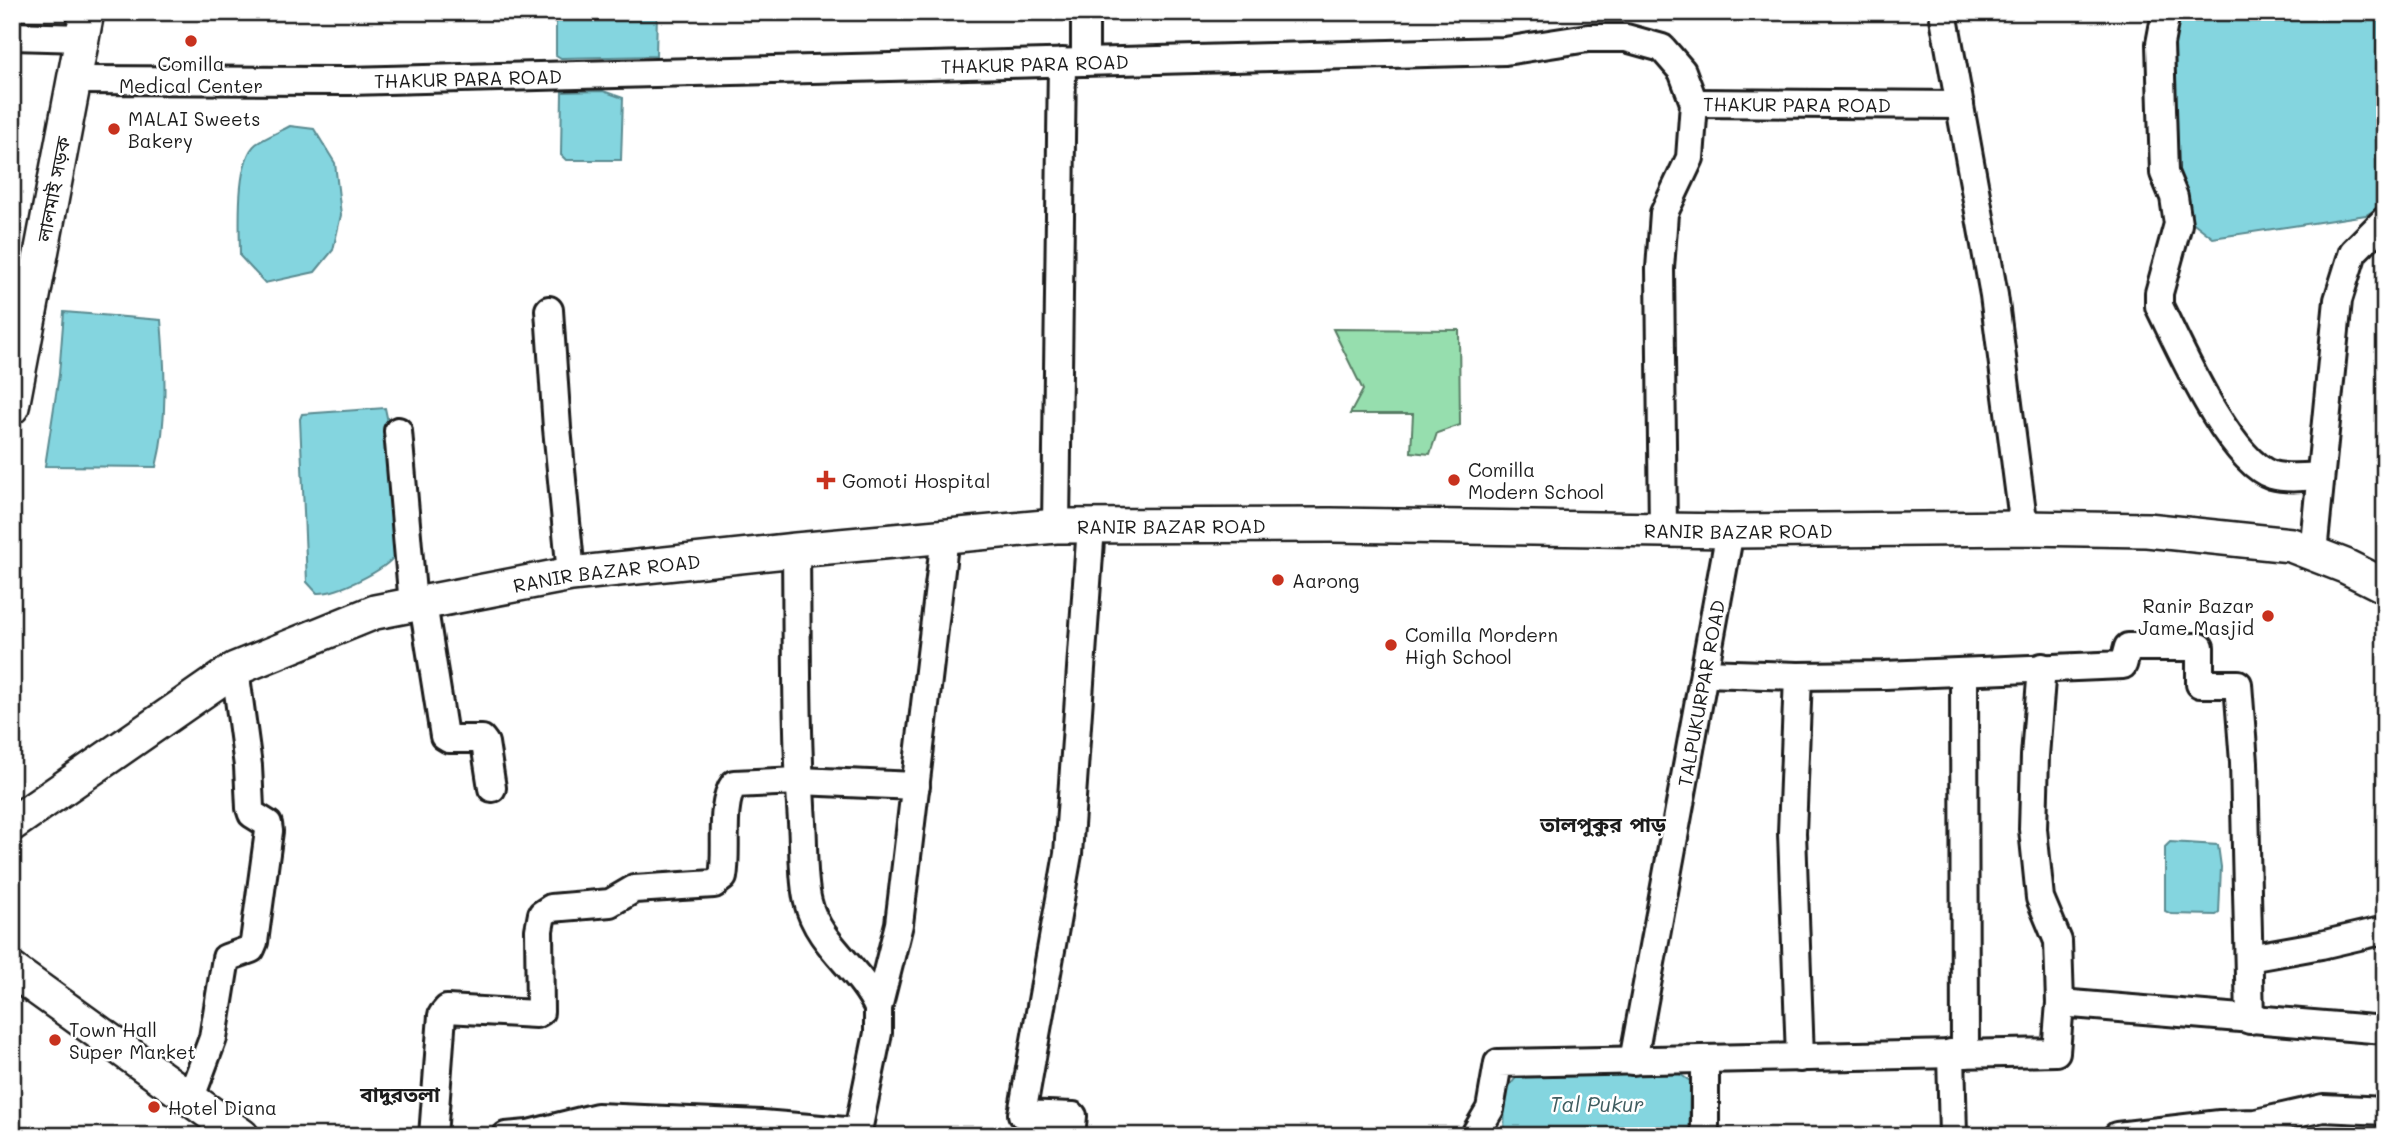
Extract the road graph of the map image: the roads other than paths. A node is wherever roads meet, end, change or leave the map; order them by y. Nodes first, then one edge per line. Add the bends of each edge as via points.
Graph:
1 (1085, 12) edge
2 (1942, 12) edge
3 (2166, 12) edge
4 (85, 25) edge
5 (12, 36) edge
6 (1073, 62) junction
7 (74, 80) junction
8 (1694, 103) junction
9 (1960, 105) junction
10 (2385, 220) edge
11 (549, 310) dead end
12 (18, 338) edge
13 (12, 407) edge
14 (398, 430) dead end
15 (2320, 476) junction
16 (1056, 526) junction
17 (1091, 526) junction
18 (2024, 528) junction
19 (1663, 530) junction
20 (1730, 531) junction
21 (945, 536) junction
22 (796, 550) junction
23 (2313, 553) junction
24 (571, 574) junction
25 (2385, 586) edge
26 (418, 604) junction
27 (2042, 667) junction
28 (235, 669) junction
29 (1703, 673) junction
30 (1964, 673) junction
31 (1798, 676) junction
32 (799, 781) junction
33 (916, 786) junction
34 (492, 788) dead end
35 (12, 824) edge
36 (2385, 930) edge
37 (2249, 958) junction
38 (12, 970) edge
39 (2060, 1003) junction
40 (878, 1008) junction
41 (2250, 1020) junction
42 (2385, 1030) edge
43 (1958, 1054) junction
44 (1800, 1058) junction
45 (1705, 1060) junction
46 (1633, 1061) junction
47 (191, 1097) junction
48 (1490, 1109) junction
49 (2385, 1111) edge
50 (857, 1134) edge
51 (242, 1136) edge
52 (433, 1136) edge
53 (506, 1136) edge
54 (1071, 1136) edge
55 (1474, 1136) edge
56 (1490, 1136) edge
57 (1705, 1136) edge
58 (1953, 1136) edge
59 (2117, 1136) edge

1 - 6 street
2 - 9 street
3 - 15 street via 2160,44 2164,173 2178,224 2159,306 2232,442 2270,474
4 - 5 street
4 - 7 main road, লালমাই সড়ক
6 - 7 street, THAKUR PARA ROAD via 349,81
6 - 8 street, THAKUR PARA ROAD via 1505,51 1588,38 1626,38 1661,48 1682,71
6 - 16 street
7 - 12 main road, লালমাই সড়ক
8 - 9 street, THAKUR PARA ROAD
8 - 19 street via 1689,158 1664,213 1660,269
9 - 18 street via 1994,295
10 - 15 street via 2353,252 2338,300
11 - 24 street
12 - 13 main road, লালমাই সড়ক
14 - 26 street
15 - 23 street
16 - 17 main road, RANIR BAZAR ROAD
16 - 21 main road, RANIR BAZAR ROAD
17 - 19 main road, RANIR BAZAR ROAD
17 - 54 street via 1068,854 1022,1114 1073,1116
18 - 20 main road, RANIR BAZAR ROAD
18 - 23 main road, RANIR BAZAR ROAD via 2147,530 2268,541
19 - 20 main road, RANIR BAZAR ROAD
20 - 29 street, TALPUKURPAR ROAD
21 - 22 main road, RANIR BAZAR ROAD
21 - 33 street
22 - 24 main road, RANIR BAZAR ROAD
22 - 32 street
23 - 25 main road, RANIR BAZAR ROAD
24 - 26 main road, RANIR BAZAR ROAD
26 - 28 main road, RANIR BAZAR ROAD via 375,612
26 - 34 street via 444,736 482,739
27 - 30 street
27 - 37 street via 2123,665 2128,647 2200,647 2200,684 2238,684
27 - 39 street via 2033,828 2040,898 2058,941
28 - 35 main road, RANIR BAZAR ROAD
28 - 47 street via 250,808 268,824 269,831 254,942 251,949 226,958 213,1038
29 - 31 street
29 - 46 street, TALPUKURPAR ROAD
30 - 31 street
30 - 43 street
31 - 44 street via 1792,833
32 - 33 street
32 - 40 street via 807,901 820,931 872,993
32 - 52 street via 734,784 729,790 723,877 714,884 634,889 610,903 551,908 542,914 540,1012 447,1009 442,1015
33 - 40 street via 900,924
36 - 37 street
37 - 41 street
38 - 47 main road
39 - 41 street
39 - 43 street via 2056,1052
40 - 50 street via 878,1034
41 - 42 street
43 - 44 street
43 - 58 street
44 - 45 street
45 - 46 street
45 - 57 street
46 - 48 street via 1498,1063
47 - 51 main road
48 - 55 street
48 - 56 street
49 - 59 street via 2322,1108 2256,1123
50 - 53 street via 762,1124 597,1117 528,1135

